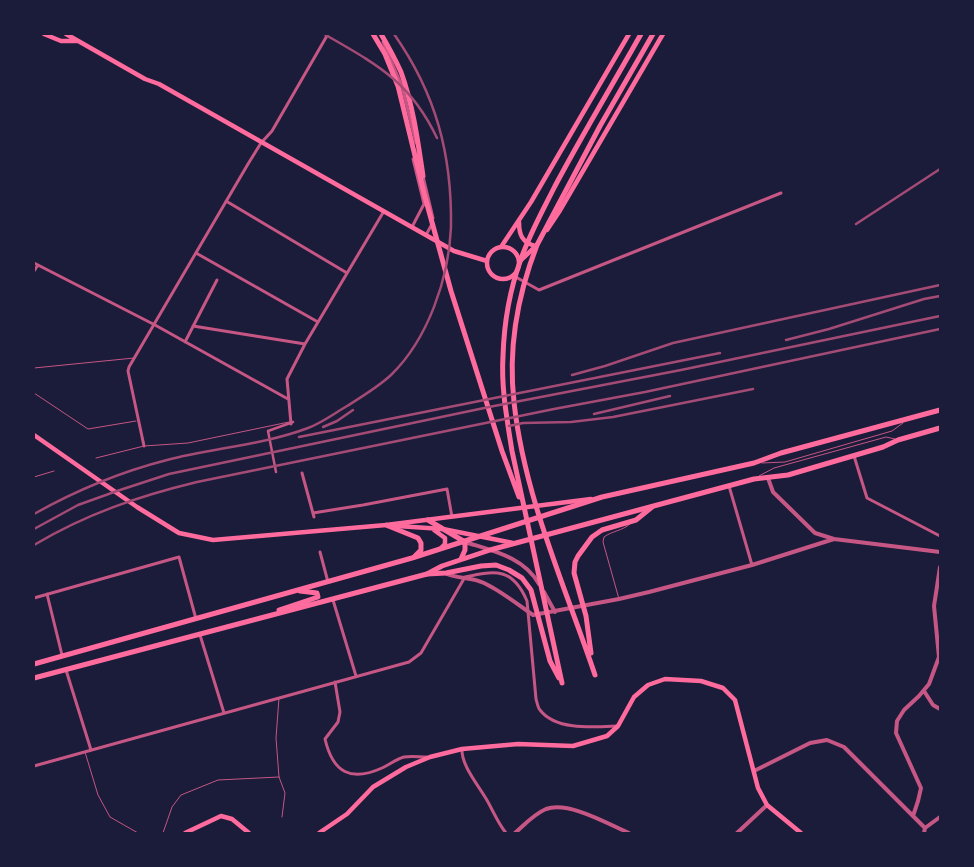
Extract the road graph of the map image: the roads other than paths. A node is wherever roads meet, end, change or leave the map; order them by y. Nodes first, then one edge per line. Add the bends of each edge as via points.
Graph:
1 (44, 34) edge
2 (66, 34) edge
3 (72, 34) edge
4 (328, 34) edge
5 (372, 34) edge
6 (380, 34) edge
7 (629, 34) edge
8 (642, 34) edge
9 (653, 34) edge
10 (663, 34) edge
11 (79, 41) junction
12 (261, 142) junction
13 (782, 194) dead end
14 (425, 197) junction
15 (226, 201) junction
16 (384, 210) junction
17 (518, 220) junction
18 (412, 226) junction
19 (426, 235) junction
20 (535, 246) junction
21 (501, 247) junction
22 (196, 253) junction
23 (487, 261) junction
24 (520, 261) junction
25 (36, 264) edge
26 (34, 271) edge
27 (347, 273) junction
28 (513, 275) junction
29 (217, 280) dead end
30 (318, 322) junction
31 (155, 325) junction
32 (194, 326) junction
33 (185, 342) junction
34 (305, 344) junction
35 (135, 358) junction
36 (34, 368) edge
37 (34, 393) edge
38 (288, 398) junction
39 (940, 410) edge
40 (907, 419) junction
41 (138, 420) junction
42 (292, 422) junction
43 (940, 428) edge
44 (34, 435) edge
45 (898, 440) junction
46 (144, 446) junction
47 (854, 455) junction
48 (96, 458) dead end
49 (754, 463) junction
50 (54, 471) dead end
51 (276, 472) dead end
52 (302, 473) dead end
53 (34, 477) edge
54 (768, 478) junction
55 (754, 479) junction
56 (729, 486) junction
57 (602, 497) junction
58 (652, 507) junction
59 (526, 513) junction
60 (452, 517) junction
61 (428, 520) junction
62 (636, 520) junction
63 (386, 525) junction
64 (428, 528) junction
65 (443, 529) junction
66 (940, 536) edge
67 (482, 537) junction
68 (834, 539) junction
69 (465, 542) junction
70 (514, 543) junction
71 (490, 550) junction
72 (439, 551) junction
73 (320, 552) dead end
74 (940, 552) edge
75 (412, 558) junction
76 (461, 559) junction
77 (752, 565) junction
78 (940, 567) edge
79 (446, 573) junction
80 (426, 574) junction
81 (465, 577) junction
82 (328, 582) junction
83 (296, 591) junction
84 (47, 594) junction
85 (34, 598) edge
86 (619, 599) junction
87 (334, 600) junction
88 (555, 612) junction
89 (272, 614) junction
90 (196, 620) junction
91 (200, 633) junction
92 (62, 656) junction
93 (34, 664) edge
94 (592, 666) junction
95 (66, 670) junction
96 (595, 675) dead end
97 (356, 676) junction
98 (34, 678) edge
99 (335, 682) junction
100 (924, 691) junction
101 (280, 698) junction
102 (940, 709) edge
103 (224, 713) junction
104 (618, 726) junction
105 (462, 749) junction
106 (91, 750) junction
107 (85, 752) junction
108 (430, 757) junction
109 (34, 766) edge
110 (754, 771) junction
111 (279, 777) junction
112 (767, 805) junction
113 (913, 816) junction
114 (282, 817) dead end
115 (940, 817) edge
116 (924, 831) edge
117 (138, 833) edge
118 (163, 833) edge
119 (185, 833) edge
120 (249, 833) edge
121 (319, 833) edge
122 (506, 833) edge
123 (515, 833) edge
124 (629, 833) edge
125 (737, 833) edge
126 (801, 833) edge

1 - 11 main road via 61,41
2 - 11 main road
3 - 11 main road
4 - 12 street via 272,131
5 - 14 main road via 385,54 398,86
5 - 18 street via 388,65 399,98 424,204
6 - 14 main road via 401,72 419,145
6 - 19 street via 402,86 432,210 434,220
7 - 17 main road
8 - 59 main road via 568,162 527,243 511,297 503,381 506,414
9 - 94 main road via 537,245 516,319 514,400 518,433 533,493
10 - 20 main road via 559,212
11 - 12 main road
12 - 15 street
12 - 16 main road
13 - 28 street via 539,290
14 - 59 main road via 502,451
15 - 22 street
15 - 27 street
16 - 18 main road
16 - 27 street
17 - 20 main road via 521,237
17 - 21 main road
18 - 19 main road
19 - 23 main road via 454,251
20 - 24 main road
21 - 23 main road via 492,251
21 - 24 main road via 511,248
22 - 30 street
22 - 31 street
23 - 28 main road via 490,271 498,278
24 - 28 main road
25 - 26 street
25 - 31 street
27 - 30 street
29 - 32 street
30 - 34 street
31 - 33 street
31 - 35 street
32 - 33 street
32 - 34 street
33 - 38 street
34 - 38 street via 287,379
35 - 36 lane
35 - 41 street via 128,371
37 - 41 lane via 88,429
38 - 42 street
39 - 40 main road
40 - 49 main road
40 - 49 lane via 892,431 785,462
41 - 46 street
42 - 46 lane via 188,443
42 - 51 street via 268,431
43 - 45 main road
44 - 63 main road via 178,533 214,540
45 - 47 main road
45 - 55 lane via 886,436 774,468
46 - 48 lane
47 - 54 main road
47 - 66 street via 867,498
49 - 57 main road
50 - 53 lane
52 - 60 street via 314,515 447,489
54 - 55 main road
54 - 68 street via 773,492 815,533
55 - 56 main road
56 - 58 main road
56 - 77 street
57 - 60 main road
57 - 67 main road
58 - 62 main road
58 - 70 main road
59 - 79 main road via 562,683 550,661 531,590 526,583 496,565
60 - 61 main road
61 - 63 main road
61 - 65 main road
62 - 86 lane via 604,537
62 - 94 main road via 602,530 592,537 575,562 574,573 586,616
63 - 64 main road
63 - 75 main road via 418,538 421,550
64 - 65 main road
64 - 72 main road via 444,538
65 - 67 main road
65 - 69 main road
67 - 69 main road
67 - 70 main road
68 - 74 street
68 - 77 street
69 - 71 street
69 - 72 main road
69 - 76 main road
70 - 71 main road
71 - 76 main road
71 - 88 street via 516,560 533,573
72 - 75 main road
73 - 82 street
75 - 82 main road
76 - 80 main road
77 - 86 street
78 - 100 street via 934,606 939,657
79 - 80 main road
79 - 81 street
80 - 87 main road
81 - 88 street via 484,582 533,615
81 - 97 street via 421,653 409,662
81 - 104 street via 494,572 508,576 521,587 527,601 536,699 540,710 562,724 589,728
82 - 83 main road
83 - 89 main road via 317,593 318,597
83 - 90 main road
84 - 85 street
84 - 90 street via 179,557
84 - 92 street
86 - 88 street
87 - 89 main road
87 - 97 street
89 - 91 main road
90 - 92 main road
91 - 95 main road
91 - 103 street
92 - 93 main road
94 - 96 main road
95 - 98 main road
95 - 106 street
97 - 99 street
99 - 101 street
99 - 108 street via 340,712 338,722 325,739 328,753 343,771 361,775 404,757
100 - 102 street via 933,705
100 - 113 street via 904,710 897,721 896,732 921,788
101 - 103 street
101 - 111 lane via 276,738
103 - 106 street
104 - 105 main road via 607,736 574,746 518,744
104 - 110 main road via 634,697 648,685 665,680 701,681 723,688 735,700
105 - 108 main road
105 - 122 street via 474,779
106 - 107 street
107 - 109 street
107 - 117 lane via 98,794 110,817
108 - 121 main road via 373,787 347,814
110 - 112 main road
110 - 113 street via 810,743 827,740 844,747
111 - 114 lane via 285,794
111 - 118 lane via 218,780 180,795
112 - 125 street
112 - 126 main road
113 - 116 street
115 - 116 street
119 - 120 main road via 221,816 232,819
123 - 124 street via 547,809 565,808

